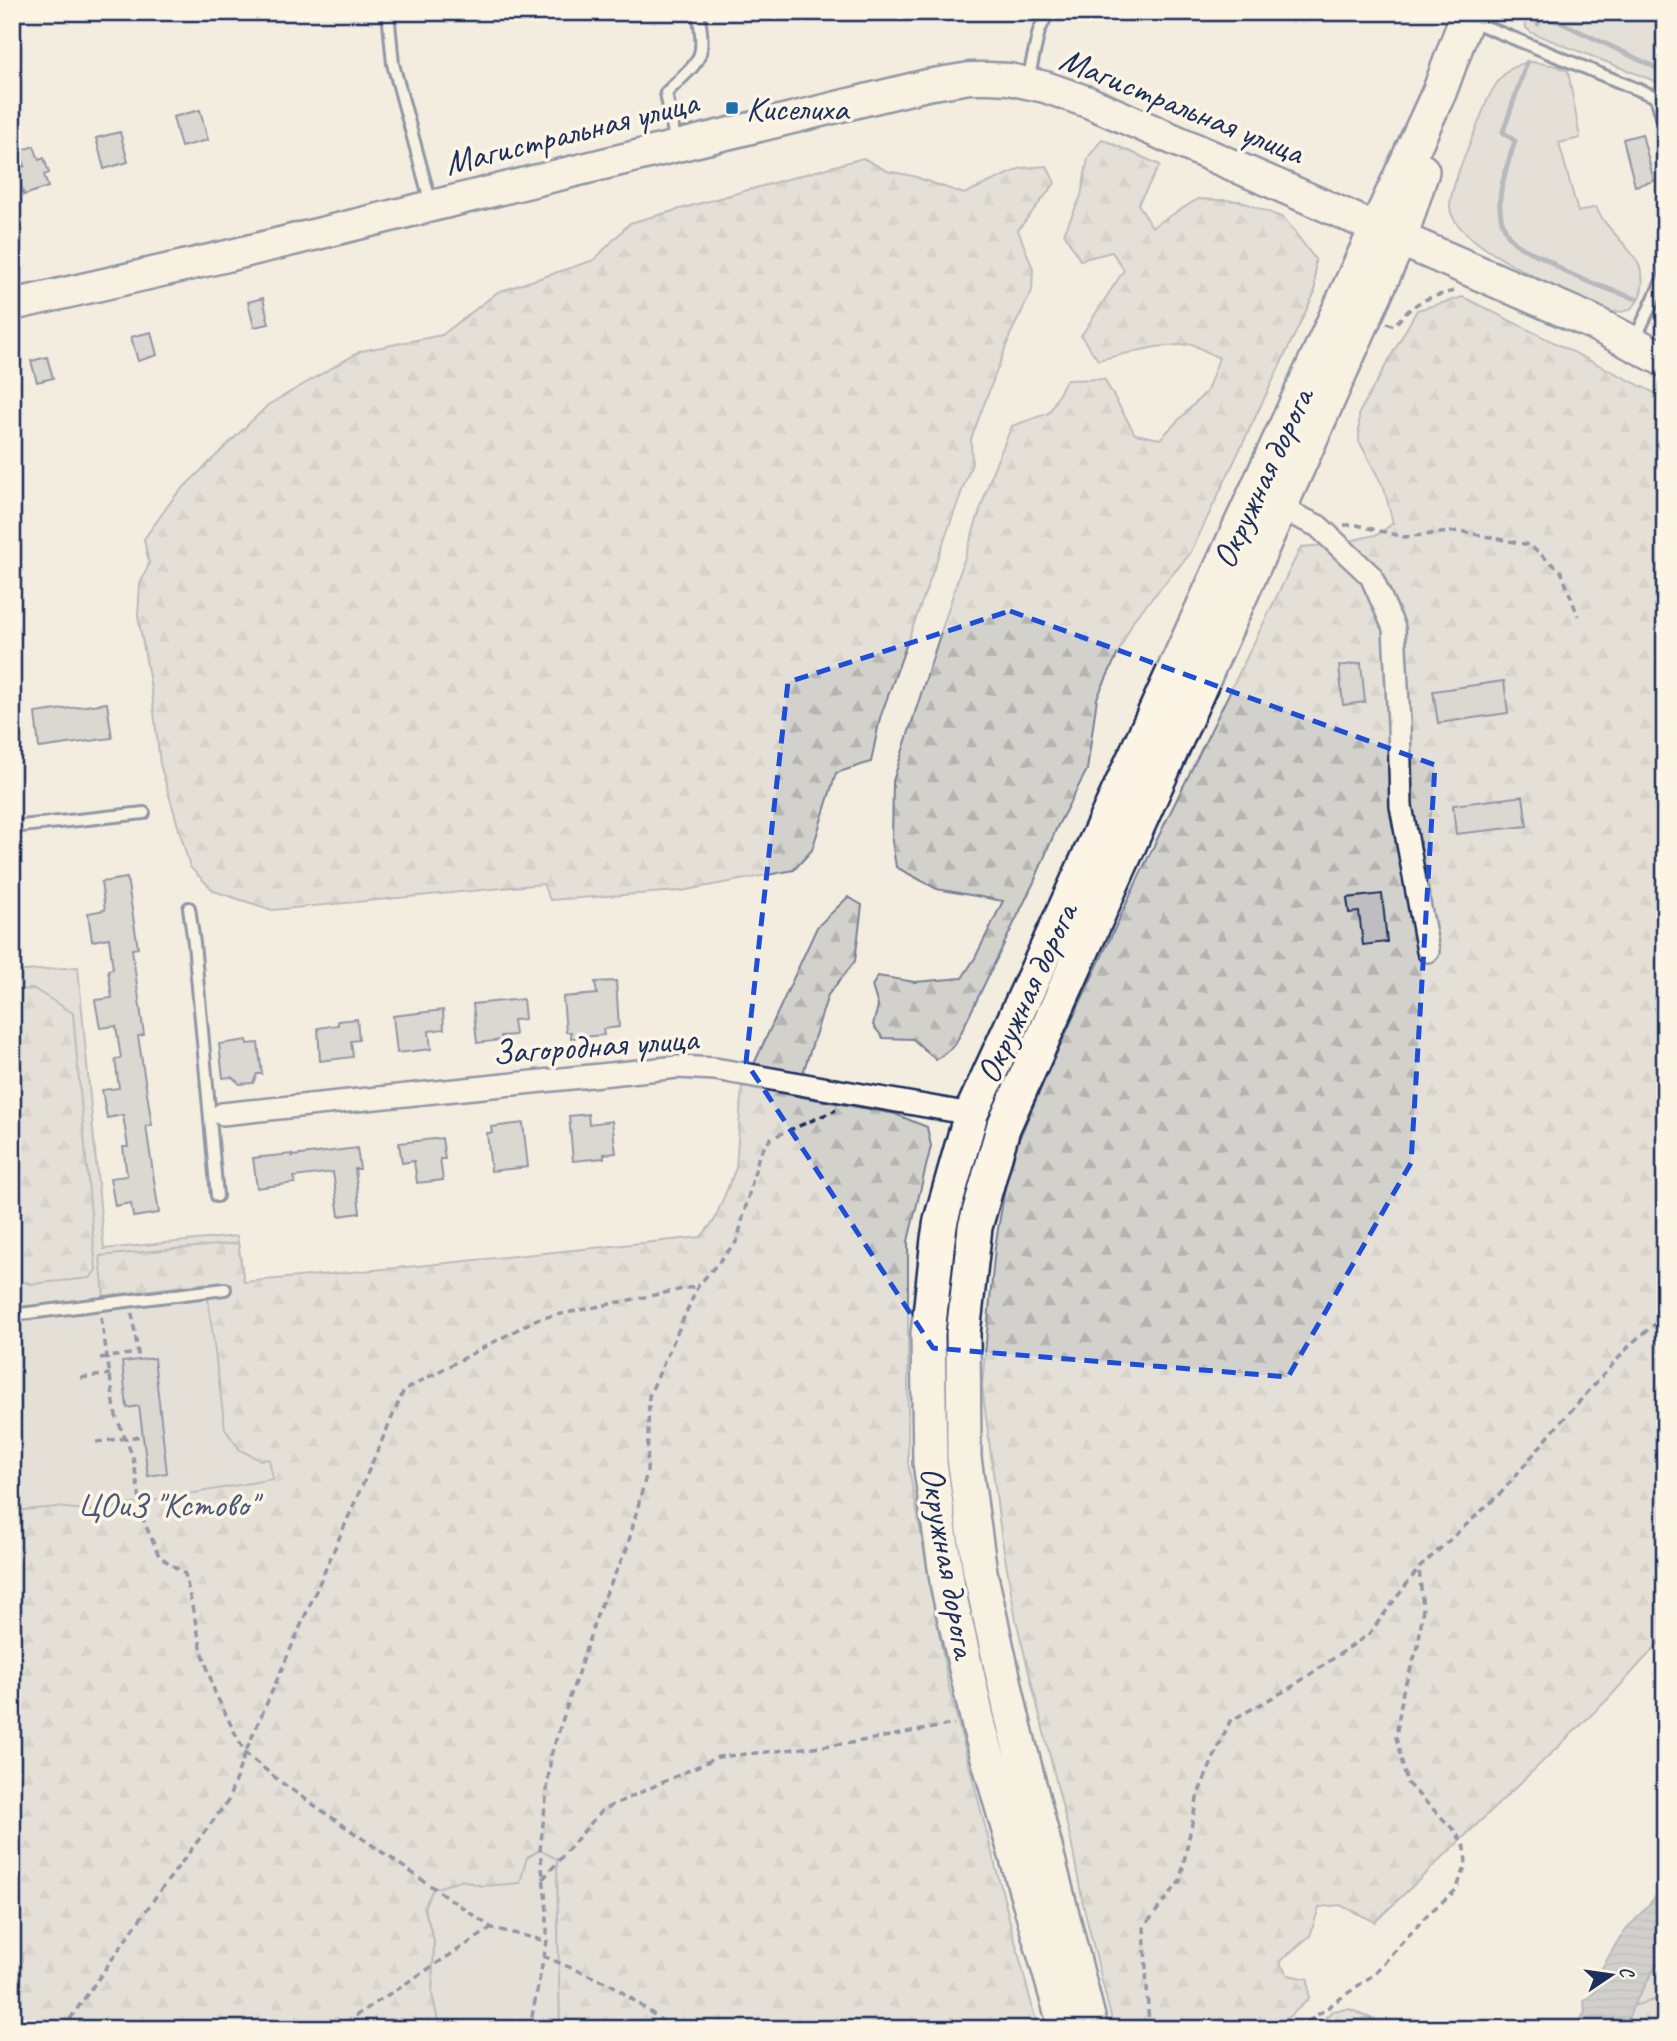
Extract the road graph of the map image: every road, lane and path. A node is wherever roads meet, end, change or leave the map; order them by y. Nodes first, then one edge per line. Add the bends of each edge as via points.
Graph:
1 (388, 12) edge
2 (698, 12) edge
3 (1048, 12) edge
4 (1467, 16) edge
5 (1027, 83) junction
6 (1665, 126) edge
7 (676, 146) junction
8 (432, 206) junction
9 (1388, 233) junction
10 (1665, 275) edge
11 (1467, 292) dead end
12 (12, 305) edge
13 (1367, 313) junction
14 (1633, 343) junction
15 (1665, 360) edge
16 (1279, 508) junction
17 (1318, 526) junction
18 (1578, 616) dead end
19 (144, 813) dead end
20 (12, 827) edge
21 (189, 908) dead end
22 (1427, 951) dead end
23 (870, 1096) junction
24 (216, 1114) junction
25 (971, 1114) junction
26 (217, 1196) dead end
27 (698, 1286) junction
28 (225, 1289) dead end
29 (130, 1300) junction
30 (99, 1304) junction
31 (12, 1315) edge
32 (1665, 1316) edge
33 (138, 1353) junction
34 (108, 1357) junction
35 (100, 1358) dead end
36 (139, 1360) dead end
37 (110, 1374) junction
38 (80, 1378) dead end
39 (143, 1436) dead end
40 (126, 1438) junction
41 (96, 1442) dead end
42 (1419, 1568) junction
43 (978, 1719) junction
44 (245, 1753) junction
45 (543, 1879) junction
46 (492, 1928) junction
47 (547, 1941) junction
48 (543, 1956) junction
49 (63, 2029) edge
50 (335, 2029) edge
51 (535, 2029) edge
52 (674, 2029) edge
53 (1066, 2029) edge
54 (1091, 2029) edge
55 (1149, 2029) edge
56 (1298, 2029) edge

1 - 8 lane via 393,64
2 - 7 lane via 701,56 666,93
3 - 5 lane
4 - 6 lane via 1656,97
4 - 9 main road, Окружная дорога
5 - 7 main road, Магистральная улица via 989,78 949,81
5 - 9 main road, Магистральная улица via 1088,102
7 - 8 main road, Магистральная улица
8 - 12 main road, Магистральная улица
9 - 13 main road, Окружная дорога
9 - 14 main road
9 - 25 main road, Окружная дорога
10 - 14 lane
11 - 13 path via 1427,298 1409,309 1394,327
13 - 16 main road, Окружная дорога
14 - 15 main road
16 - 17 street
16 - 54 main road, Окружная дорога via 1003,1128 975,1227 963,1333 964,1458 980,1572
17 - 18 path via 1357,525 1404,537 1460,531 1529,545 1561,571
17 - 22 street via 1371,576 1394,628 1401,806
19 - 20 lane
21 - 24 lane
23 - 24 street, Загородная улица via 678,1067
23 - 25 street, Загородная улица
23 - 27 path via 771,1138 759,1155 737,1241
24 - 26 lane
25 - 43 main road, Окружная дорога via 941,1220 928,1334 930,1462 948,1588
27 - 44 path via 537,1319 404,1390
27 - 45 path via 649,1396 647,1472 628,1548 599,1609 551,1755 540,1850
28 - 29 lane
29 - 30 lane
29 - 33 path
30 - 31 lane
30 - 34 path
32 - 42 path via 1633,1342 1501,1493
33 - 34 path
33 - 36 path
34 - 35 path
34 - 37 path
37 - 38 path
37 - 40 path via 116,1416
39 - 40 path
40 - 41 path
40 - 44 path via 150,1539 159,1556 185,1574 215,1693
42 - 55 path via 1369,1634 1290,1688 1230,1721 1198,1794 1180,1881 1144,1927
42 - 56 path via 1423,1608 1418,1647 1403,1691 1396,1737 1407,1783 1455,1831 1465,1848 1466,1865 1456,1890 1373,1975
43 - 45 path via 851,1743 718,1757 602,1810
43 - 53 main road, Окружная дорога
44 - 46 path
44 - 49 path via 228,1801
45 - 47 path
46 - 47 path
46 - 50 path
47 - 48 path
48 - 51 path via 532,2016
48 - 52 path via 612,1985

